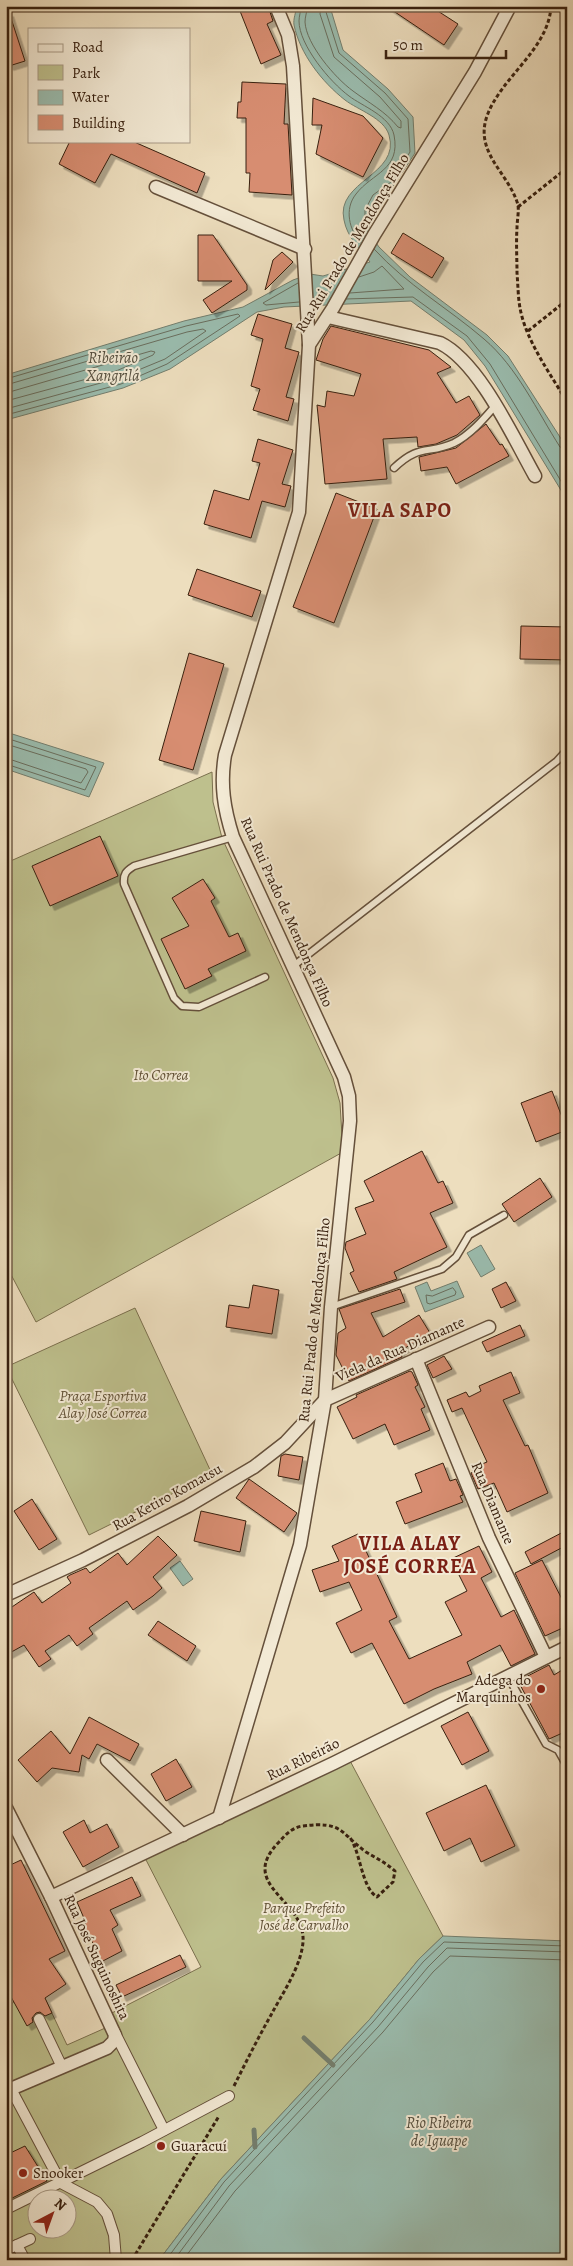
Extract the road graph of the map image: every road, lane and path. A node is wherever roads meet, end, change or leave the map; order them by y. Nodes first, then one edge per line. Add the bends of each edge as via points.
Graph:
1 (276, 6) edge
2 (510, 6) edge
3 (552, 6) edge
4 (567, 168) edge
5 (156, 187) dead end
6 (518, 207) junction
7 (305, 256) junction
8 (567, 300) edge
9 (330, 312) junction
10 (528, 331) junction
11 (309, 345) junction
12 (567, 402) edge
13 (494, 406) junction
14 (394, 468) dead end
15 (535, 476) dead end
16 (567, 750) edge
17 (233, 837) junction
18 (292, 967) junction
19 (265, 977) dead end
20 (504, 1215) dead end
21 (331, 1307) junction
22 (489, 1327) dead end
23 (416, 1359) junction
24 (325, 1400) junction
25 (6, 1595) edge
26 (567, 1647) edge
27 (546, 1657) junction
28 (507, 1676) junction
29 (107, 1760) dead end
30 (567, 1766) edge
31 (6, 1808) edge
32 (219, 1818) junction
33 (182, 1835) junction
34 (349, 1836) junction
35 (51, 1897) junction
36 (39, 2019) dead end
37 (113, 2030) junction
38 (62, 2068) junction
39 (8, 2090) edge
40 (229, 2096) junction
41 (164, 2130) junction
42 (61, 2183) junction
43 (6, 2209) edge
44 (30, 2239) dead end
45 (18, 2245) junction
46 (6, 2250) edge
47 (25, 2260) edge
48 (116, 2260) edge
49 (132, 2260) edge

1 - 7 street via 288,35 293,66
2 - 9 street, Rua Rui Prado de Mendonça Filho via 475,72
3 - 6 path via 551,16 539,40 487,116 483,140
4 - 6 path
5 - 7 street
6 - 10 path via 520,309
7 - 11 street
8 - 10 path
9 - 11 street, Rua Rui Prado de Mendonça Filho
9 - 13 street via 452,349 468,366
10 - 12 path
11 - 17 street, Rua Rui Prado de Mendonça Filho via 299,512 225,755 222,789
13 - 14 lane via 463,437 442,447 412,453
13 - 15 street
16 - 18 lane via 557,762
17 - 18 street, Rua Rui Prado de Mendonça Filho
17 - 19 lane via 134,866 126,871 124,884 174,998 182,1006 199,1007
18 - 21 street, Rua Rui Prado de Mendonça Filho via 338,1063 349,1096 349,1145
20 - 21 lane via 470,1235 456,1257 442,1269
21 - 24 street, Rua Rui Prado de Mendonça Filho
22 - 23 street, Viela da Rua Diamante
23 - 24 street, Viela da Rua Diamante
23 - 27 street, Rua Diamante via 489,1538
24 - 25 street, Rua Ketiro Komatsu via 285,1443 254,1467 188,1506
24 - 32 street, Rua Rui Prado de Mendonça Filho via 296,1565
26 - 27 street, Rua Ribeirão
27 - 28 street, Rua Ribeirão
28 - 30 lane via 546,1744 558,1750
28 - 32 street, Rua Ribeirão
29 - 33 street
31 - 35 street, Rua José Suguinoshita
32 - 33 street, Rua Ribeirão
33 - 35 street, Rua Ribeirão
34 - 34 path via 395,1871 393,1882 377,1897 368,1887 355,1844
34 - 40 path via 340,1828 299,1826 287,1833 266,1855 264,1871 267,1882 292,1909 303,1941 283,1994
35 - 37 street, Rua José Suguinoshita
36 - 38 street
37 - 38 street, Rua José Suguinoshita via 114,2041 107,2048
37 - 41 street
38 - 39 street, Rua José Suguinoshita
39 - 42 street
40 - 41 street
40 - 49 path
41 - 42 street
42 - 43 street
42 - 48 street via 97,2202 107,2214 114,2235
44 - 45 street
45 - 46 street
45 - 47 street

